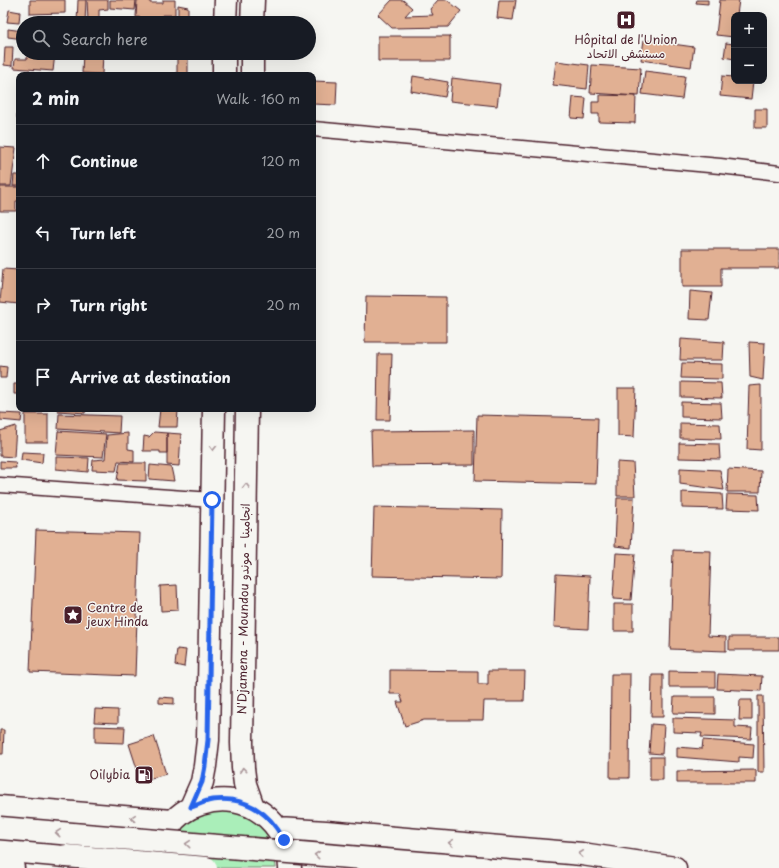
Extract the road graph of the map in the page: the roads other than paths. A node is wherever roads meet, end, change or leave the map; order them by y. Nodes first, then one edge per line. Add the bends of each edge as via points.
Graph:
1 (226, 0) edge
2 (253, 0) edge
3 (225, 16) edge
4 (252, 16) edge
5 (224, 60) edge
6 (252, 60) edge
7 (224, 72) edge
8 (252, 72) edge
9 (316, 129) edge
10 (779, 174) edge
11 (214, 412) edge
12 (247, 412) edge
13 (0, 485) edge
14 (212, 500) junction
15 (0, 807) edge
16 (191, 807) junction
17 (253, 807) junction
18 (172, 821) junction
19 (0, 828) edge
20 (278, 829) junction
21 (0, 850) edge
22 (0, 867) edge
23 (13, 868) edge
24 (155, 868) edge
25 (206, 868) edge
26 (290, 868) edge
27 (482, 868) edge
28 (675, 868) edge

1 - 3 main road
2 - 4 main road
5 - 7 main road
6 - 8 main road
9 - 10 street via 720,166
11 -> 14 main road
17 -> 12 main road, N'Djamena - Moundou انجامينا - موندو via 245,784 242,743
13 - 14 street
14 - 16 main road via 208,740 202,782
18 -> 15 main road
16 - 17 main road via 211,800 233,800
16 - 18 main road
17 - 20 main road via 267,816
18 - 24 main road via 162,836 156,853
27 -> 19 main road, bridge
20 - 26 main road via 288,853
28 -> 20 main road via 582,854
21 - 25 main road, bridge
22 - 23 main road

